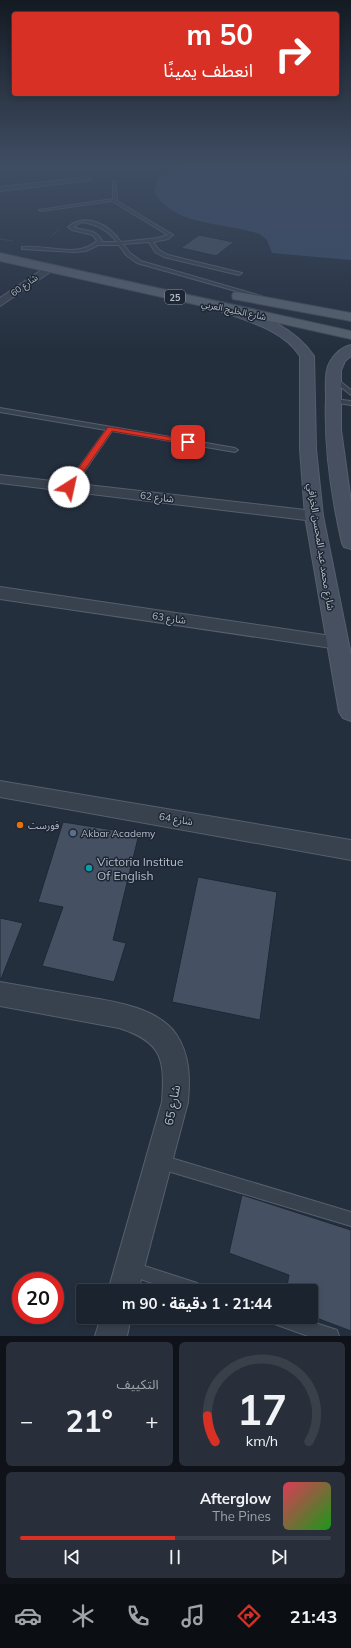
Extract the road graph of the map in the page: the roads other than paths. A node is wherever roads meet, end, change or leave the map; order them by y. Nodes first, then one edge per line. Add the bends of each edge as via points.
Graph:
1 (71, 226) edge
2 (101, 226) edge
3 (158, 226) edge
4 (150, 240) junction
5 (119, 243) junction
6 (98, 244) junction
7 (18, 246) joint
8 (0, 257) edge
9 (84, 261) dead end
10 (49, 268) junction
11 (129, 272) dead end
12 (239, 272) dead end
13 (114, 284) junction
14 (204, 289) junction
15 (0, 303) edge
16 (226, 308) junction
17 (296, 308) junction
18 (351, 317) edge
19 (351, 334) edge
20 (351, 349) edge
21 (334, 379) junction
22 (351, 393) edge
23 (351, 403) edge
24 (334, 404) junction
25 (0, 410) edge
26 (307, 410) junction
27 (110, 429) junction
28 (235, 450) dead end
29 (0, 479) edge
30 (69, 487) junction
31 (346, 501) edge
32 (314, 516) junction
33 (351, 543) edge
34 (0, 593) edge
35 (338, 643) junction
36 (347, 668) edge
37 (351, 712) edge
38 (0, 789) edge
39 (351, 850) edge
40 (0, 994) edge
41 (159, 1162) junction
42 (351, 1219) edge
43 (126, 1280) edge
44 (152, 1284) edge
45 (114, 1324) edge
46 (295, 1324) edge
47 (111, 1336) edge
48 (331, 1336) edge

1 - 6 lane via 95,234 99,238
2 - 5 lane via 114,235
3 - 4 lane via 171,234 170,236 166,239
4 - 5 lane
4 - 12 lane via 157,251 166,256
5 - 6 lane
5 - 17 lane via 139,262
6 - 7 lane via 70,251
7 - 9 main road
8 - 10 main road, شارع الخليج العربي / 25
10 - 13 main road, شارع الخليج العربي / 25
10 - 15 street, شارع 60
11 - 14 main road, شارع الخليج العربي / 25
13 - 14 main road via 109,281 110,277 122,273 188,288
13 - 16 main road, شارع الخليج العربي / 25
14 - 17 main road, شارع الخليج العربي / 25
16 - 19 main road, شارع الخليج العربي / 25
16 - 26 main road, شارع محمد عبد المحسن الخرافي via 282,333 300,345 307,356
17 - 18 main road, شارع الخليج العربي / 25
20 - 21 main road via 336,364
21 - 22 lane
21 - 24 main road
23 - 24 lane
24 - 26 main road
24 - 31 main road via 333,430
25 - 27 lane
26 - 32 main road, شارع محمد عبد المحسن الخرافي via 308,461
27 - 28 lane
27 - 30 lane
29 - 30 street, شارع 62
30 - 32 street, شارع 62
31 - 33 main road
32 - 35 main road, شارع محمد عبد المحسن الخرافي
34 - 35 street, شارع 63
35 - 36 main road, شارع محمد عبد المحسن الخرافي
36 - 37 main road, شارع محمد عبد المحسن الخرافي
38 - 39 street, شارع 64
40 - 41 street, شارع 65 via 119,1016 139,1022 160,1036 172,1053 177,1076 175,1102
41 - 42 lane
41 - 43 street, شارع 65
43 - 44 lane
45 - 47 street
46 - 48 lane

